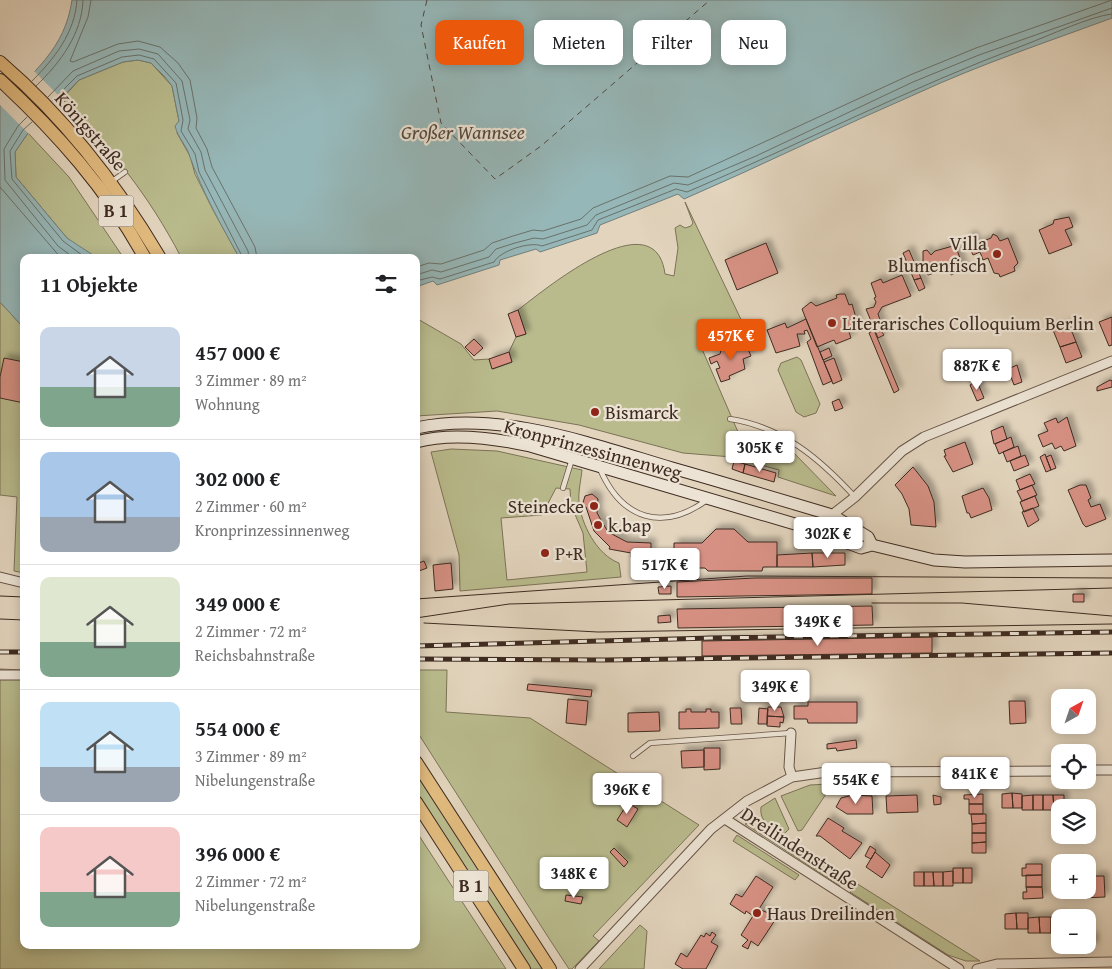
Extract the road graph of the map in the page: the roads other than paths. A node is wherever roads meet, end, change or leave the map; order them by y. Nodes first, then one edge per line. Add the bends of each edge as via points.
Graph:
1 (2, 63) edge
2 (0, 80) edge
3 (62, 132) junction
4 (124, 172) dead end
5 (106, 185) junction
6 (143, 254) edge
7 (157, 254) edge
8 (1112, 361) edge
9 (730, 419) dead end
10 (420, 428) edge
11 (420, 441) edge
12 (578, 441) junction
13 (572, 458) junction
14 (598, 466) junction
15 (563, 488) dead end
16 (855, 497) junction
17 (709, 498) junction
18 (832, 515) junction
19 (826, 534) junction
20 (872, 545) junction
21 (1112, 560) edge
22 (0, 578) edge
23 (20, 582) edge
24 (0, 675) edge
25 (20, 676) edge
26 (791, 733) joint
27 (633, 756) dead end
28 (420, 768) edge
29 (1051, 770) edge
30 (1096, 770) edge
31 (1112, 770) edge
32 (792, 777) junction
33 (420, 808) edge
34 (725, 819) junction
35 (1112, 962) edge
36 (524, 969) edge
37 (550, 969) edge
38 (580, 969) edge
39 (959, 969) edge
40 (976, 969) edge

1 - 3 main road, Königstraße / B 1
2 - 3 main road, Königstraße / B 1
3 - 5 main road, Königstraße / B 1
4 - 5 lane
5 - 6 main road, Königstraße / B 1
5 - 7 main road, Königstraße / B 1
8 - 16 street via 924,437 902,451
9 - 16 lane via 769,429 794,442 818,460
10 - 12 main road, Kronprinzessinnenweg via 481,424 507,426
11 - 13 main road, Kronprinzessinnenweg via 452,437 505,441
12 - 13 main road
12 - 18 main road, Kronprinzessinnenweg
13 - 14 main road, Kronprinzessinnenweg
13 - 15 lane
14 - 17 main road, Kronprinzessinnenweg
14 - 17 lane via 616,497 632,511 648,516 670,519 690,512
16 - 18 street
17 - 19 main road, Kronprinzessinnenweg
18 - 19 street
18 - 20 main road, Kronprinzessinnenweg via 868,537
19 - 20 main road, Kronprinzessinnenweg via 861,548
20 - 21 main road, Kronprinzessinnenweg via 905,555 942,560
22 - 23 street
24 - 25 street
26 - 27 lane via 650,743
26 - 32 street
28 - 37 main road, B 1
29 - 32 street via 827,772
30 - 31 street
32 - 34 street via 747,802
33 - 36 main road, B 1
34 - 38 street via 711,829
34 - 39 street, Dreilindenstraße
35 - 40 street via 998,964

